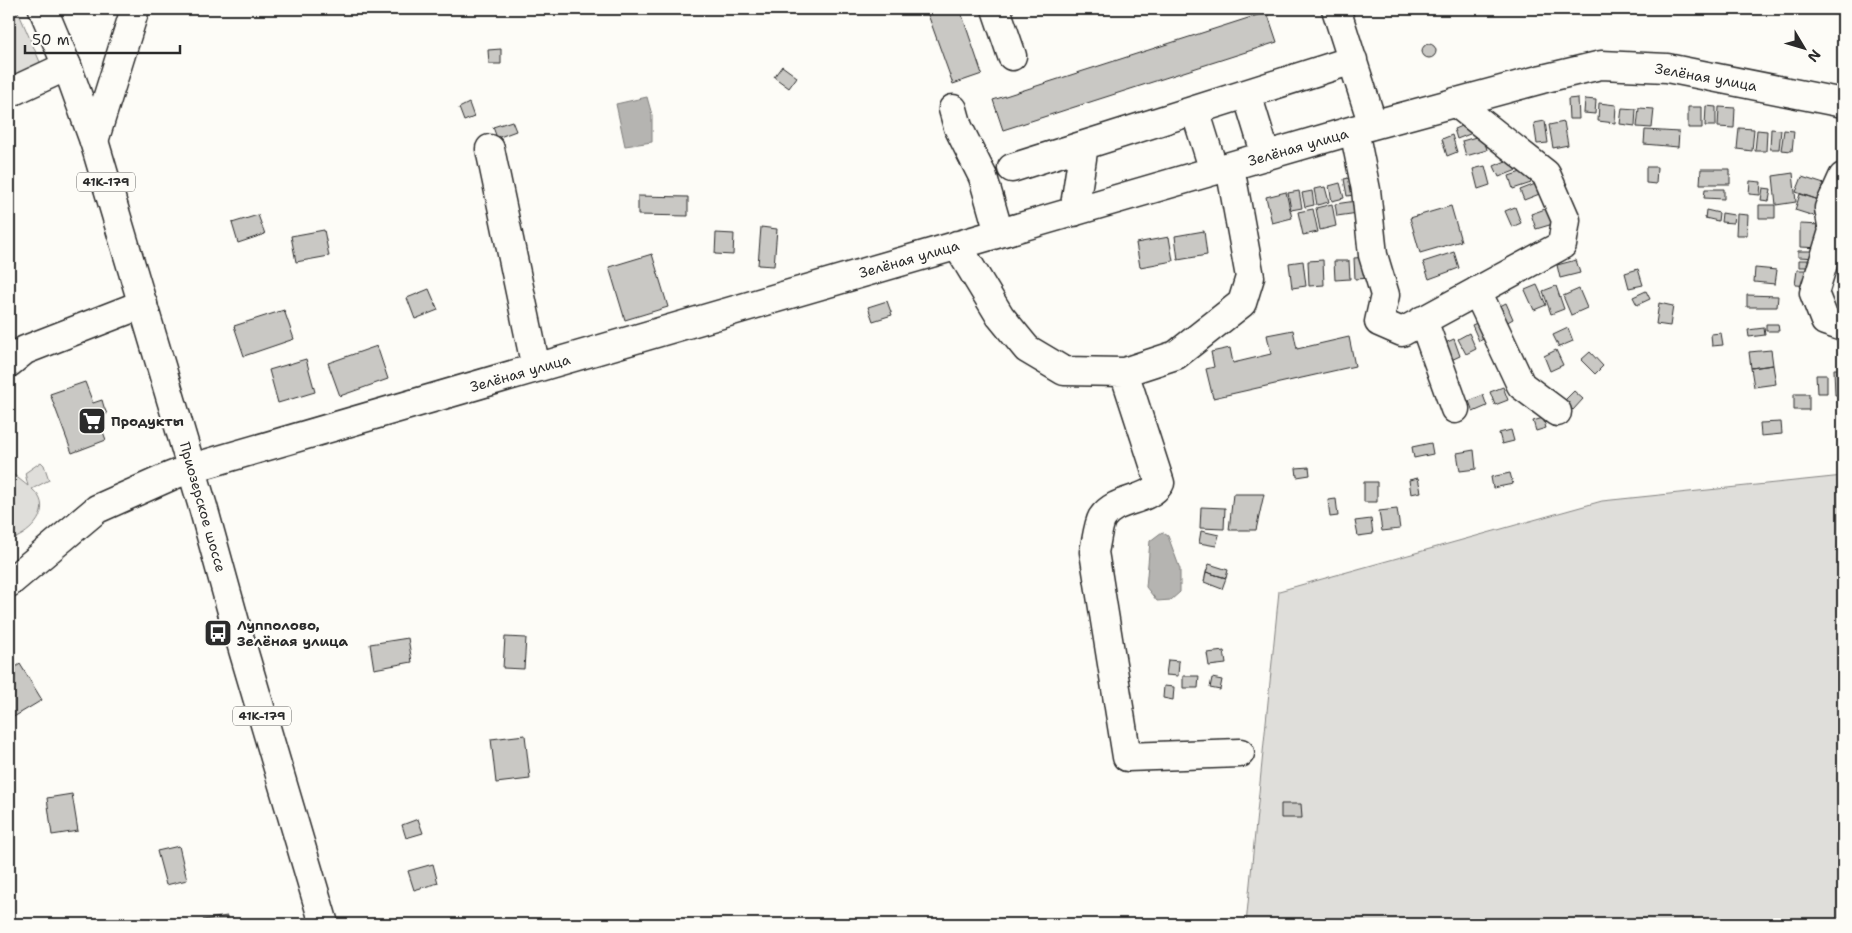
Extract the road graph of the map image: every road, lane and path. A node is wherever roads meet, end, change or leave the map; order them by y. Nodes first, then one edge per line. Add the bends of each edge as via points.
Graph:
1 (43, 9) edge
2 (135, 9) edge
3 (996, 9) edge
4 (1336, 9) edge
5 (1012, 56) dead end
6 (1353, 60) junction
7 (67, 66) junction
8 (9, 94) edge
9 (1247, 94) junction
10 (1455, 102) junction
11 (1843, 103) edge
12 (953, 109) dead end
13 (1195, 110) junction
14 (1364, 128) junction
15 (94, 141) junction
16 (1084, 145) junction
17 (490, 149) dead end
18 (1266, 156) junction
19 (1012, 168) dead end
20 (1222, 169) junction
21 (1843, 177) edge
22 (1074, 212) junction
23 (999, 233) junction
24 (957, 245) junction
25 (1476, 291) junction
26 (143, 304) junction
27 (1423, 320) junction
28 (1843, 327) edge
29 (9, 362) edge
30 (536, 368) junction
31 (1124, 372) junction
32 (1455, 409) dead end
33 (1557, 412) dead end
34 (192, 468) junction
35 (9, 583) edge
36 (1240, 753) dead end
37 (324, 924) edge

1 - 7 street, Приозерское шоссе / 41К-179
2 - 15 street
3 - 5 street
4 - 6 street
6 - 9 street
6 - 14 street
7 - 8 street
7 - 15 street, Приозерское шоссе / 41К-179
9 - 13 street
9 - 18 street
10 - 11 street, Зелёная улица via 1601,65 1667,68
10 - 14 street, Зелёная улица
10 - 25 street via 1546,174 1566,220 1562,245
12 - 23 street via 958,127 983,176
13 - 16 street
13 - 20 street
14 - 18 street, Зелёная улица
14 - 27 street via 1373,255 1385,295 1379,322 1402,332
15 - 26 street, Приозерское шоссе / 41К-179
16 - 19 street
16 - 22 street
17 - 30 street
18 - 20 street, Зелёная улица
20 - 22 street, Зелёная улица
20 - 31 street via 1250,277 1242,303 1176,355
21 - 28 street via 1829,208 1833,231 1814,293 1825,321
22 - 23 street, Зелёная улица
23 - 24 street, Зелёная улица
24 - 30 street, Зелёная улица
24 - 31 street via 1000,316 1027,348 1064,371
25 - 27 street
25 - 33 street via 1521,385
26 - 29 street via 25,350
26 - 34 street, Приозерское шоссе / 41К-179
27 - 32 street
30 - 34 street, Зелёная улица
31 - 36 street via 1160,483 1155,492 1114,506 1102,519 1094,552 1127,757
34 - 35 street, Зелёная улица via 97,509
34 - 37 street, Приозерское шоссе / 41К-179

